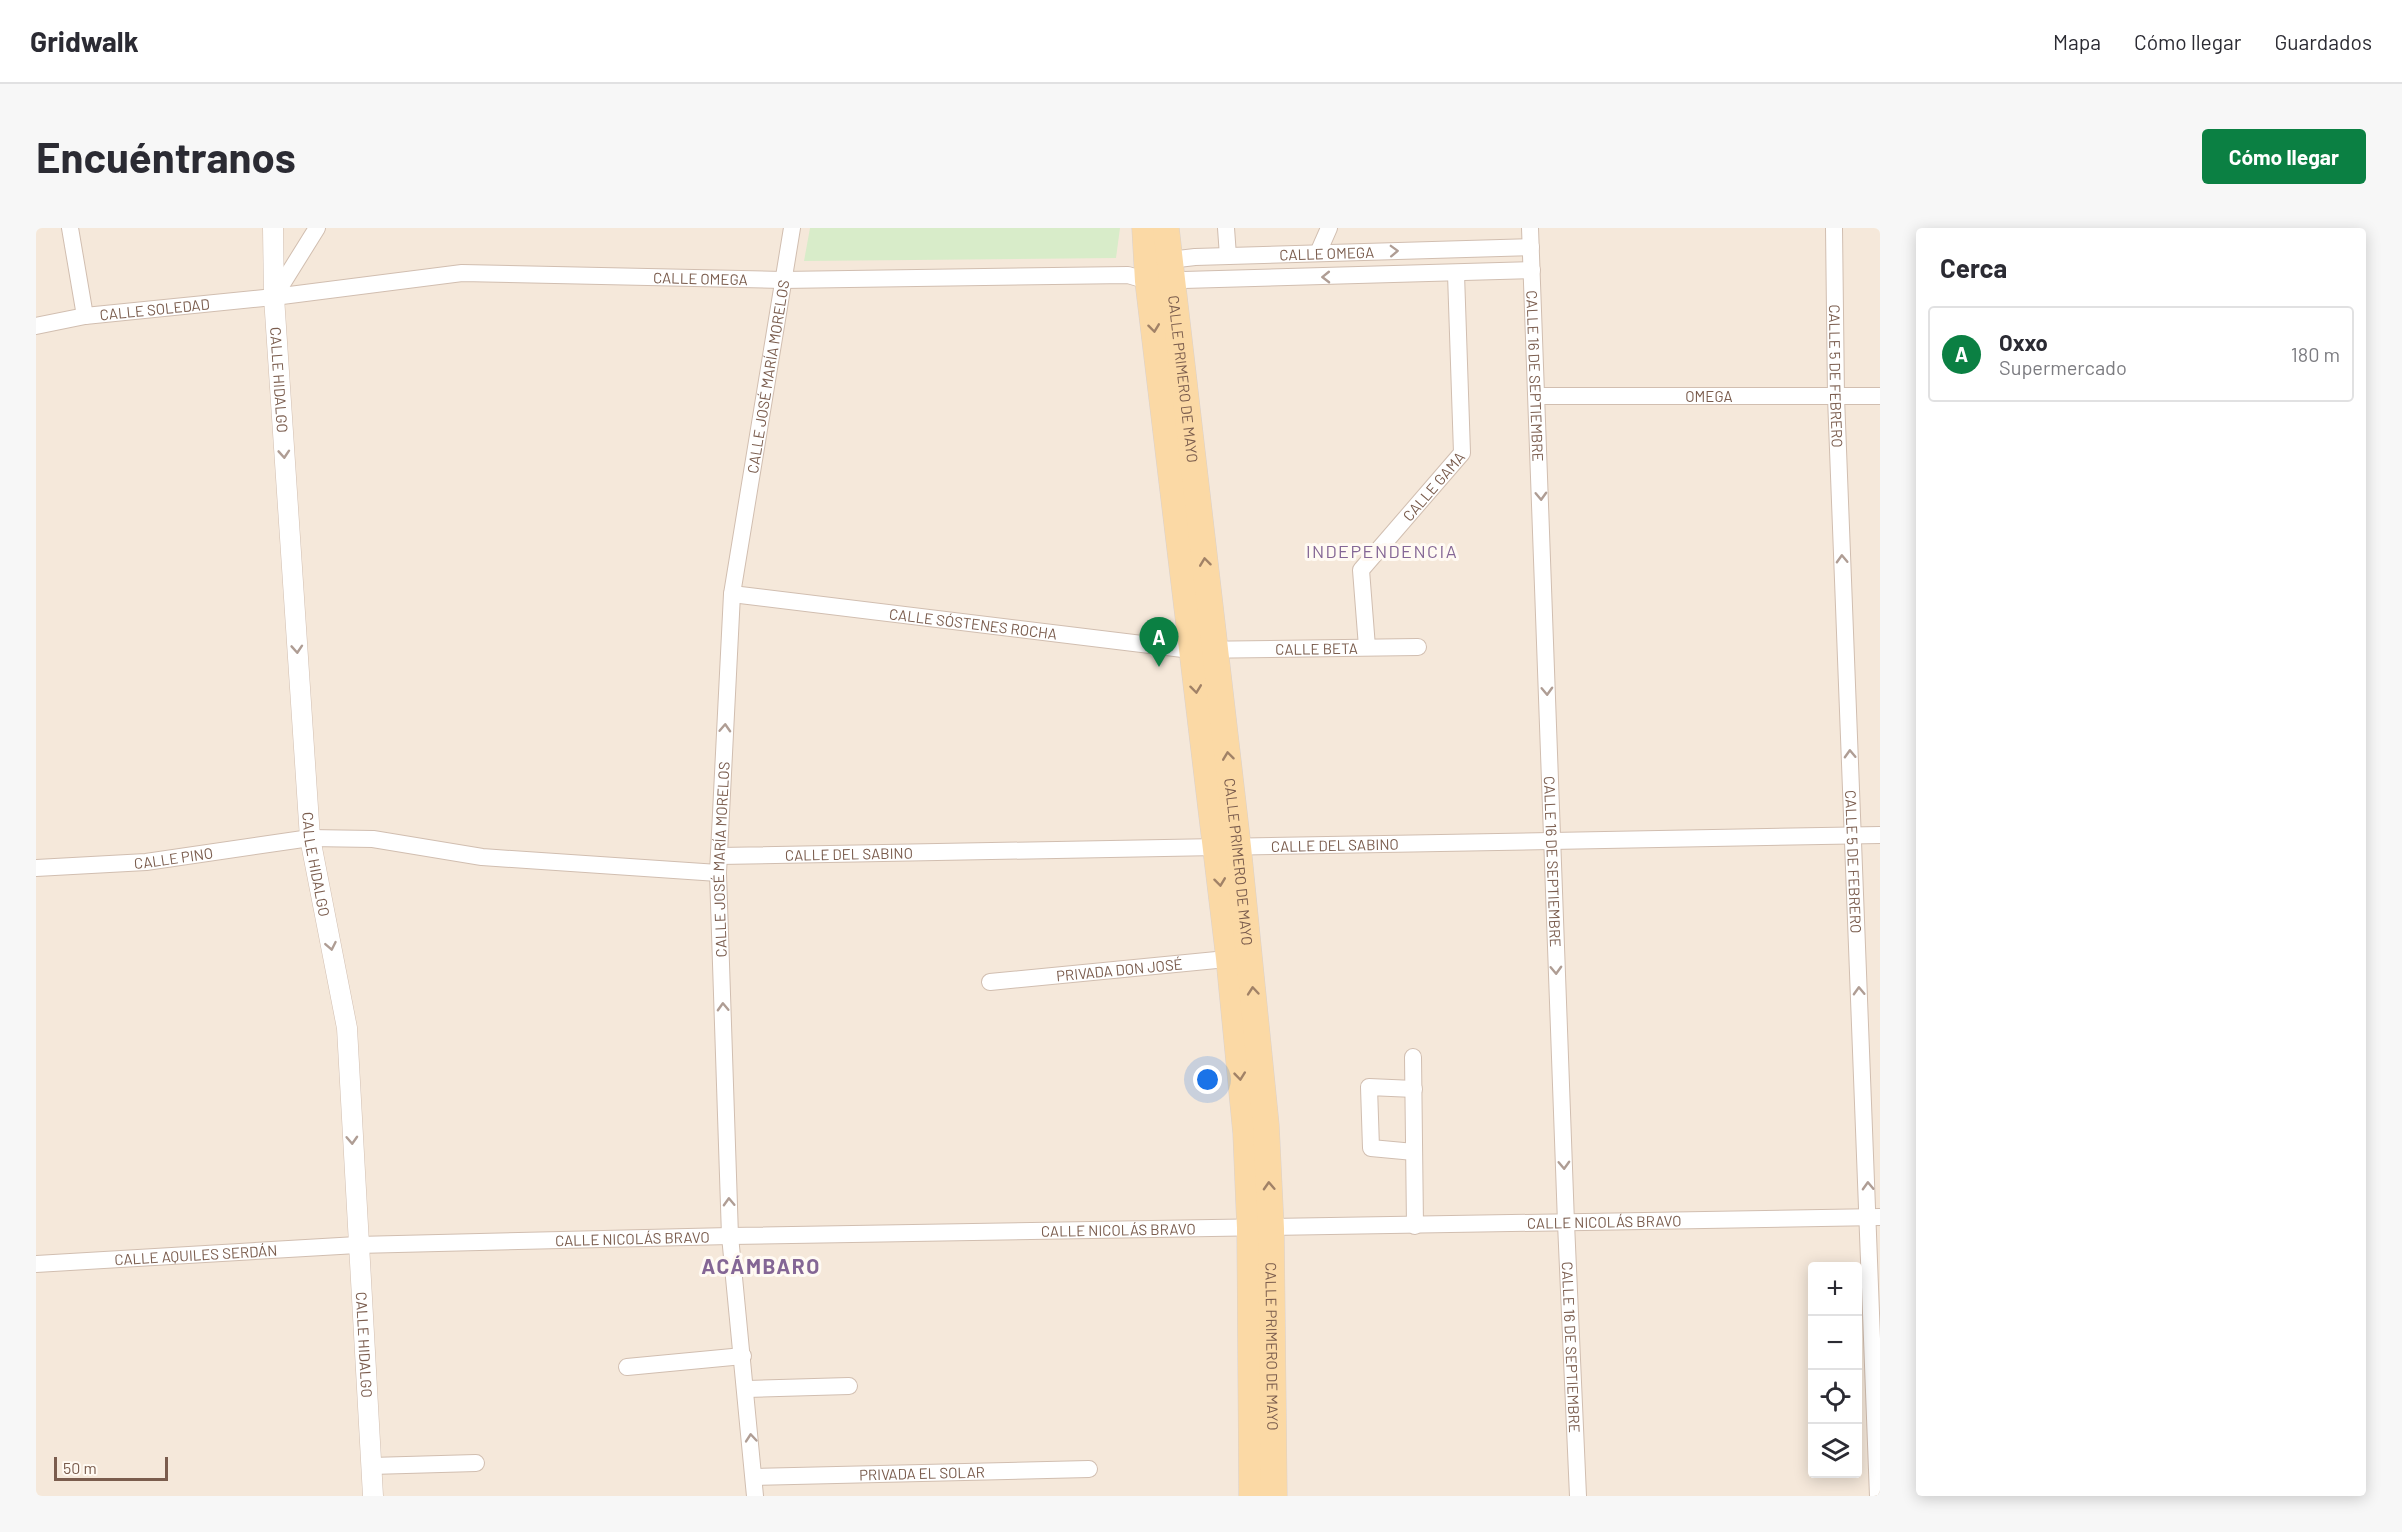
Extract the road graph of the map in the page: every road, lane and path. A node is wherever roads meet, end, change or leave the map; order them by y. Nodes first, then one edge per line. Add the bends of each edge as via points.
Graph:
1 (70, 228) edge
2 (273, 228) edge
3 (318, 228) edge
4 (792, 228) edge
5 (1145, 228) edge
6 (1166, 228) edge
7 (1227, 228) edge
8 (1329, 228) edge
9 (1530, 228) edge
10 (1834, 228) edge
11 (1531, 247) junction
12 (1318, 253) junction
13 (1228, 256) junction
14 (1532, 270) junction
15 (1153, 272) junction
16 (1456, 274) junction
17 (782, 279) junction
18 (274, 297) junction
19 (85, 316) junction
20 (36, 326) edge
21 (1538, 396) junction
22 (1880, 396) edge
23 (1836, 398) junction
24 (732, 594) junction
25 (1366, 647) junction
26 (1418, 647) dead end
27 (1203, 649) junction
28 (1880, 835) edge
29 (1853, 836) junction
30 (310, 838) junction
31 (1551, 842) junction
32 (1227, 847) junction
33 (718, 864) junction
34 (36, 868) edge
35 (1239, 958) junction
36 (990, 982) dead end
37 (1413, 1057) dead end
38 (1413, 1089) junction
39 (1414, 1152) junction
40 (1874, 1218) edge
41 (1566, 1223) junction
42 (1415, 1226) junction
43 (1260, 1228) junction
44 (730, 1236) junction
45 (357, 1245) junction
46 (36, 1264) edge
47 (743, 1356) junction
48 (627, 1367) dead end
49 (849, 1386) dead end
50 (747, 1389) junction
51 (476, 1463) dead end
52 (371, 1466) junction
53 (1089, 1469) dead end
54 (754, 1477) junction
55 (373, 1496) edge
56 (755, 1496) edge
57 (1252, 1496) edge
58 (1274, 1496) edge
59 (1578, 1496) edge
60 (1878, 1496) edge

1 - 19 street
2 - 18 street, CALLE HIDALGO
3 - 18 street
4 - 17 street, CALLE JOSÉ MARÍA MORELOS
5 - 15 main road, CALLE PRIMERO DE MAYO
6 - 15 main road, CALLE PRIMERO DE MAYO
7 - 13 street
8 - 12 street
9 - 11 street, CALLE 16 DE SEPTIEMBRE
10 - 23 street, CALLE 5 DE FEBRERO
12 -> 11 street, CALLE OMEGA
11 - 14 street, CALLE 16 DE SEPTIEMBRE
12 - 13 street, CALLE OMEGA
13 - 15 street, CALLE OMEGA
14 - 16 street, CALLE OMEGA
14 - 21 street, CALLE 16 DE SEPTIEMBRE
16 -> 15 street, CALLE OMEGA
15 - 17 street, CALLE OMEGA
15 - 27 main road, CALLE PRIMERO DE MAYO
16 - 25 street, CALLE GAMA via 1462,453 1362,570
17 - 18 street, CALLE OMEGA via 462,273
17 - 24 street, CALLE JOSÉ MARÍA MORELOS
18 - 19 street, CALLE SOLEDAD
18 -> 30 street, CALLE HIDALGO
19 - 20 street, CALLE SOLEDAD
21 - 23 street, OMEGA
21 -> 31 street, CALLE 16 DE SEPTIEMBRE
22 - 23 street, OMEGA
29 -> 23 street, CALLE 5 DE FEBRERO
24 - 27 street, CALLE SÓSTENES ROCHA
33 -> 24 street, CALLE JOSÉ MARÍA MORELOS
25 - 26 street, CALLE BETA
25 - 27 street, CALLE BETA
27 - 32 main road, CALLE PRIMERO DE MAYO
28 - 29 street, CALLE DEL SABINO
29 - 31 street, CALLE DEL SABINO
40 -> 29 street, CALLE 5 DE FEBRERO
30 - 33 street, CALLE DEL SABINO via 373,839 482,857
30 - 34 street, CALLE PINO via 146,862
30 -> 45 street, CALLE HIDALGO via 347,1028
31 - 32 street, CALLE DEL SABINO
31 -> 41 street, CALLE 16 DE SEPTIEMBRE
32 - 33 street, CALLE DEL SABINO
32 - 35 main road, CALLE PRIMERO DE MAYO
44 -> 33 street, CALLE JOSÉ MARÍA MORELOS
35 - 36 street, PRIVADA DON JOSÉ
35 - 43 main road, CALLE PRIMERO DE MAYO via 1266,1125
37 - 38 street
38 - 39 street
38 - 39 street via 1369,1087 1371,1148
39 - 42 street
40 - 41 street, CALLE NICOLÁS BRAVO
40 - 60 street, CALLE 5 DE FEBRERO
41 - 42 street, CALLE NICOLÁS BRAVO
41 - 59 street, CALLE 16 DE SEPTIEMBRE
42 - 43 street, CALLE NICOLÁS BRAVO
43 - 44 street, CALLE NICOLÁS BRAVO
43 - 57 main road, CALLE PRIMERO DE MAYO
43 - 58 main road, CALLE PRIMERO DE MAYO
44 - 45 street, CALLE NICOLÁS BRAVO
44 - 47 street, CALLE JOSÉ MARÍA MORELOS
45 - 46 street, CALLE AQUILES SERDÁN
45 - 52 street, CALLE HIDALGO
47 - 48 street
47 - 50 street, CALLE JOSÉ MARÍA MORELOS
49 - 50 street
54 -> 50 street, CALLE JOSÉ MARÍA MORELOS
51 - 52 street
52 - 55 street, CALLE HIDALGO
53 - 54 street, PRIVADA EL SOLAR
54 - 56 street, CALLE JOSÉ MARÍA MORELOS

